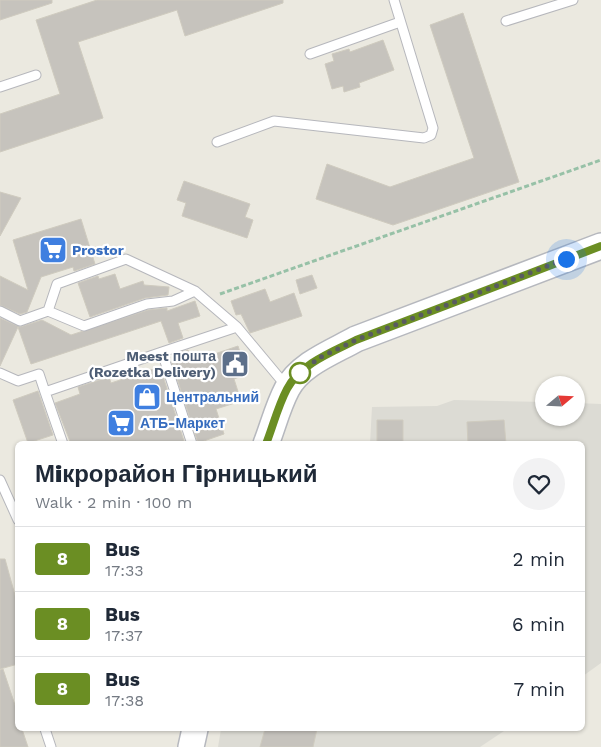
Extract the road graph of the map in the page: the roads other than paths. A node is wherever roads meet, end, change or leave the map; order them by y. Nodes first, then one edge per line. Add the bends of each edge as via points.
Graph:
1 (394, 0) edge
2 (573, 0) edge
3 (506, 20) dead end
4 (400, 22) junction
5 (310, 54) dead end
6 (36, 75) dead end
7 (0, 87) edge
8 (217, 142) dead end
9 (601, 246) edge
10 (195, 291) junction
11 (0, 311) edge
12 (48, 311) junction
13 (237, 327) junction
14 (162, 352) junction
15 (0, 373) edge
16 (287, 388) junction
17 (45, 392) junction
18 (62, 441) edge
19 (191, 441) edge
20 (267, 441) edge
21 (0, 480) edge
22 (15, 513) edge
23 (46, 731) edge
24 (195, 731) edge
25 (51, 747) edge
26 (191, 747) edge

1 - 4 lane
2 - 3 lane
4 - 5 lane
4 - 8 lane via 433,128 431,135 424,138 274,121
6 - 7 lane
9 - 16 street via 356,340 319,358
10 - 12 lane via 173,301 147,304 84,326
10 - 12 lane via 126,259 57,284
10 - 13 lane
11 - 12 lane via 20,321
13 - 14 lane
13 - 16 lane
14 - 17 lane
14 - 19 lane
15 - 17 lane via 18,381 39,374
16 - 20 street
17 - 18 lane
21 - 22 lane
23 - 25 lane
24 - 26 street

